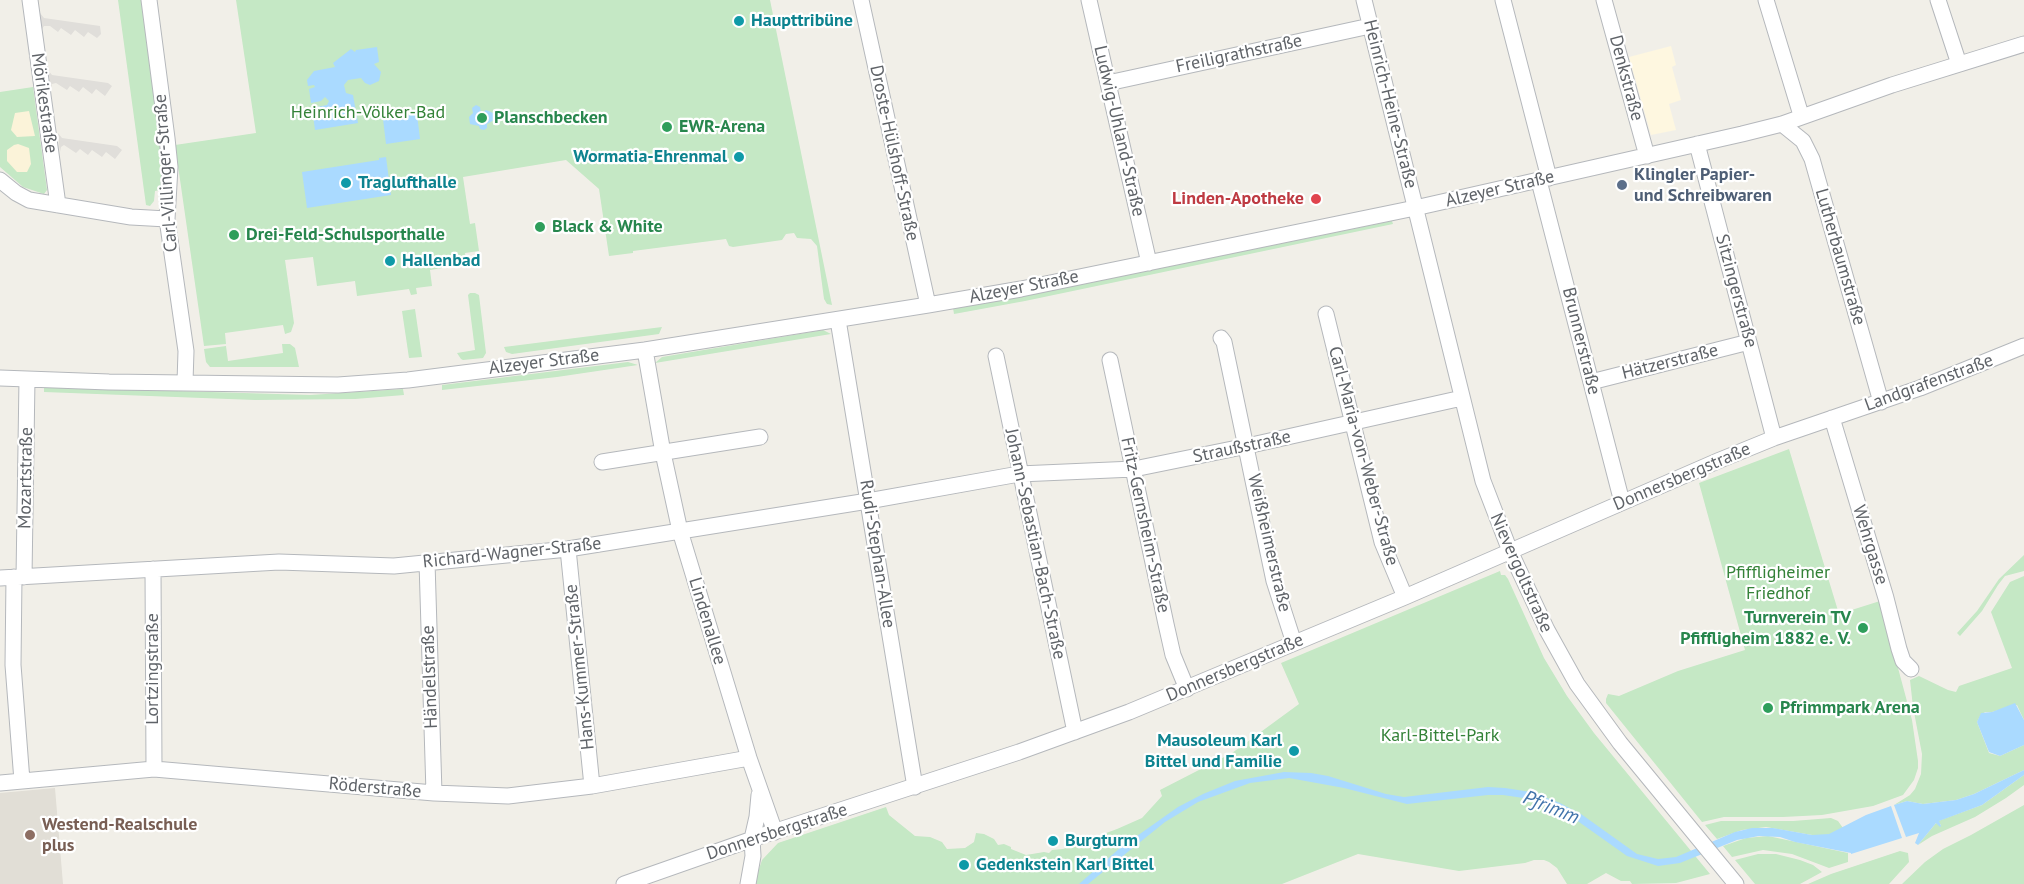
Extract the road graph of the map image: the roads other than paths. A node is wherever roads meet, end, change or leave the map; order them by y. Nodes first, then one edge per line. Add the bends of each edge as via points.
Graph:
1 (30, 0) edge
2 (149, 0) edge
3 (861, 0) edge
4 (1089, 0) edge
5 (1364, 0) edge
6 (1503, 0) edge
7 (1604, 0) edge
8 (1766, 0) edge
9 (1938, 0) edge
10 (1370, 26) junction
11 (2024, 44) edge
12 (1959, 64) junction
13 (1108, 82) junction
14 (1801, 116) junction
15 (1782, 124) junction
16 (1697, 144) junction
17 (1647, 156) junction
18 (1544, 179) junction
19 (0, 180) edge
20 (58, 205) junction
21 (1416, 208) junction
22 (167, 219) junction
23 (1149, 263) junction
24 (928, 305) junction
25 (1326, 314) dead end
26 (838, 320) junction
27 (1221, 338) dead end
28 (1749, 342) junction
29 (2024, 346) edge
30 (645, 350) junction
31 (996, 356) dead end
32 (1110, 360) dead end
33 (0, 378) edge
34 (27, 379) junction
35 (184, 382) junction
36 (1591, 382) junction
37 (1462, 398) junction
38 (1881, 402) junction
39 (1832, 418) junction
40 (1353, 422) junction
41 (760, 437) dead end
42 (1774, 438) junction
43 (1247, 446) junction
44 (663, 453) junction
45 (602, 462) dead end
46 (1134, 469) junction
47 (1019, 474) junction
48 (868, 501) junction
49 (1622, 502) junction
50 (680, 531) junction
51 (568, 549) junction
52 (1510, 551) junction
53 (427, 562) junction
54 (153, 569) junction
55 (13, 578) edge
56 (1405, 597) junction
57 (1294, 643) junction
58 (1911, 669) dead end
59 (1187, 689) junction
60 (1076, 732) junction
61 (749, 758) junction
62 (154, 769) junction
63 (22, 781) junction
64 (0, 783) edge
65 (592, 786) junction
66 (915, 787) junction
67 (759, 788) junction
68 (434, 793) junction
69 (775, 832) junction
70 (752, 839) junction
71 (1732, 879) edge
72 (624, 884) edge
73 (748, 884) edge

1 - 20 street, Mörikestraße
2 - 22 street, Carl-Villinger-Straße via 170,167
3 - 24 street, Droste-Hülshoff-Straße
4 - 13 street, Ludwig-Uhland-Straße
5 - 10 street, Heinrich-Heine-Straße
6 - 18 street, Brunnerstraße
7 - 17 street, Denkstraße
8 - 14 street
9 - 12 street
10 - 13 street, Freiligrathstraße
10 - 21 street, Heinrich-Heine-Straße
11 - 12 street, Alzeyer Straße
12 - 14 street, Alzeyer Straße
13 - 23 street, Ludwig-Uhland-Straße
14 - 15 street, Alzeyer Straße
15 - 16 street, Alzeyer Straße
15 - 38 street, Lutherbaumstraße via 1803,141 1812,159
16 - 17 street, Alzeyer Straße
16 - 28 street, Sitzingerstraße
17 - 18 street, Alzeyer Straße
18 - 21 street, Alzeyer Straße
18 - 36 street, Brunnerstraße
19 - 20 street via 29,200
20 - 22 street
21 - 23 street, Alzeyer Straße
21 - 37 street, Nievergoltstraße
22 - 35 street, Carl-Villinger-Straße via 186,351
23 - 24 street, Alzeyer Straße
24 - 26 street, Alzeyer Straße
25 - 40 street, Carl-Maria-von-Weber-Straße
26 - 30 street, Alzeyer Straße
26 - 48 street, Rudi-Stephan-Allee
27 - 43 street, Weißheimerstraße
28 - 36 street, Hätzerstraße
28 - 42 street, Sitzingerstraße
29 - 38 street, Landgrafenstraße
30 - 35 street, Alzeyer Straße via 338,386
30 - 44 street, Lindenallee
31 - 47 street, Johann-Sebastian-Bach-Straße
32 - 46 street, Fritz-Gernsheim-Straße
33 - 34 street, Alzeyer Straße
34 - 35 street, Alzeyer Straße
34 - 55 street, Mozartstraße
36 - 49 street, Brunnerstraße
37 - 40 street, Straußstraße
37 - 52 street, Nievergoltstraße via 1483,481
38 - 39 street, Landgrafenstraße
39 - 42 street, Donnersbergstraße
39 - 58 street, Wehrgasse via 1899,649
40 - 43 street, Straußstraße
40 - 56 street, Carl-Maria-von-Weber-Straße via 1382,542
41 - 44 street
42 - 49 street, Donnersbergstraße
43 - 46 street, Straußstraße
43 - 57 street, Weißheimerstraße via 1274,581
44 - 45 street
44 - 50 street, Lindenallee
46 - 47 street, Straußstraße
46 - 59 street, Fritz-Gernsheim-Straße via 1173,654
47 - 48 street, Richard-Wagner-Straße
47 - 60 street, Johann-Sebastian-Bach-Straße
48 - 50 street, Richard-Wagner-Straße
48 - 66 street, Rudi-Stephan-Allee
49 - 52 street, Donnersbergstraße
50 - 51 street, Richard-Wagner-Straße
50 - 61 street, Lindenallee
51 - 53 street, Richard-Wagner-Straße
51 - 65 street, Hans-Kummer-Straße
52 - 56 street, Donnersbergstraße
52 - 71 street, Nievergoltstraße via 1565,665 1597,713
53 - 54 street, Richard-Wagner-Straße via 394,566 279,562
53 - 68 street, Händelstraße
54 - 55 street, Richard-Wagner-Straße
54 - 62 street, Lortzingstraße
55 - 63 street, Mozartstraße
56 - 57 street, Donnersbergstraße
57 - 59 street, Donnersbergstraße
59 - 60 street, Donnersbergstraße
60 - 66 street, Donnersbergstraße
61 - 65 street, Röderstraße
61 - 67 street, Lindenallee
62 - 63 street, Röderstraße
62 - 68 street, Röderstraße
63 - 64 street, Röderstraße
65 - 68 street, Röderstraße via 508,795
66 - 69 street, Donnersbergstraße
67 - 69 street, Lindenallee
67 - 70 street, Lindenallee
69 - 70 street, Donnersbergstraße
70 - 72 street, Donnersbergstraße
70 - 73 street, Lindenallee

